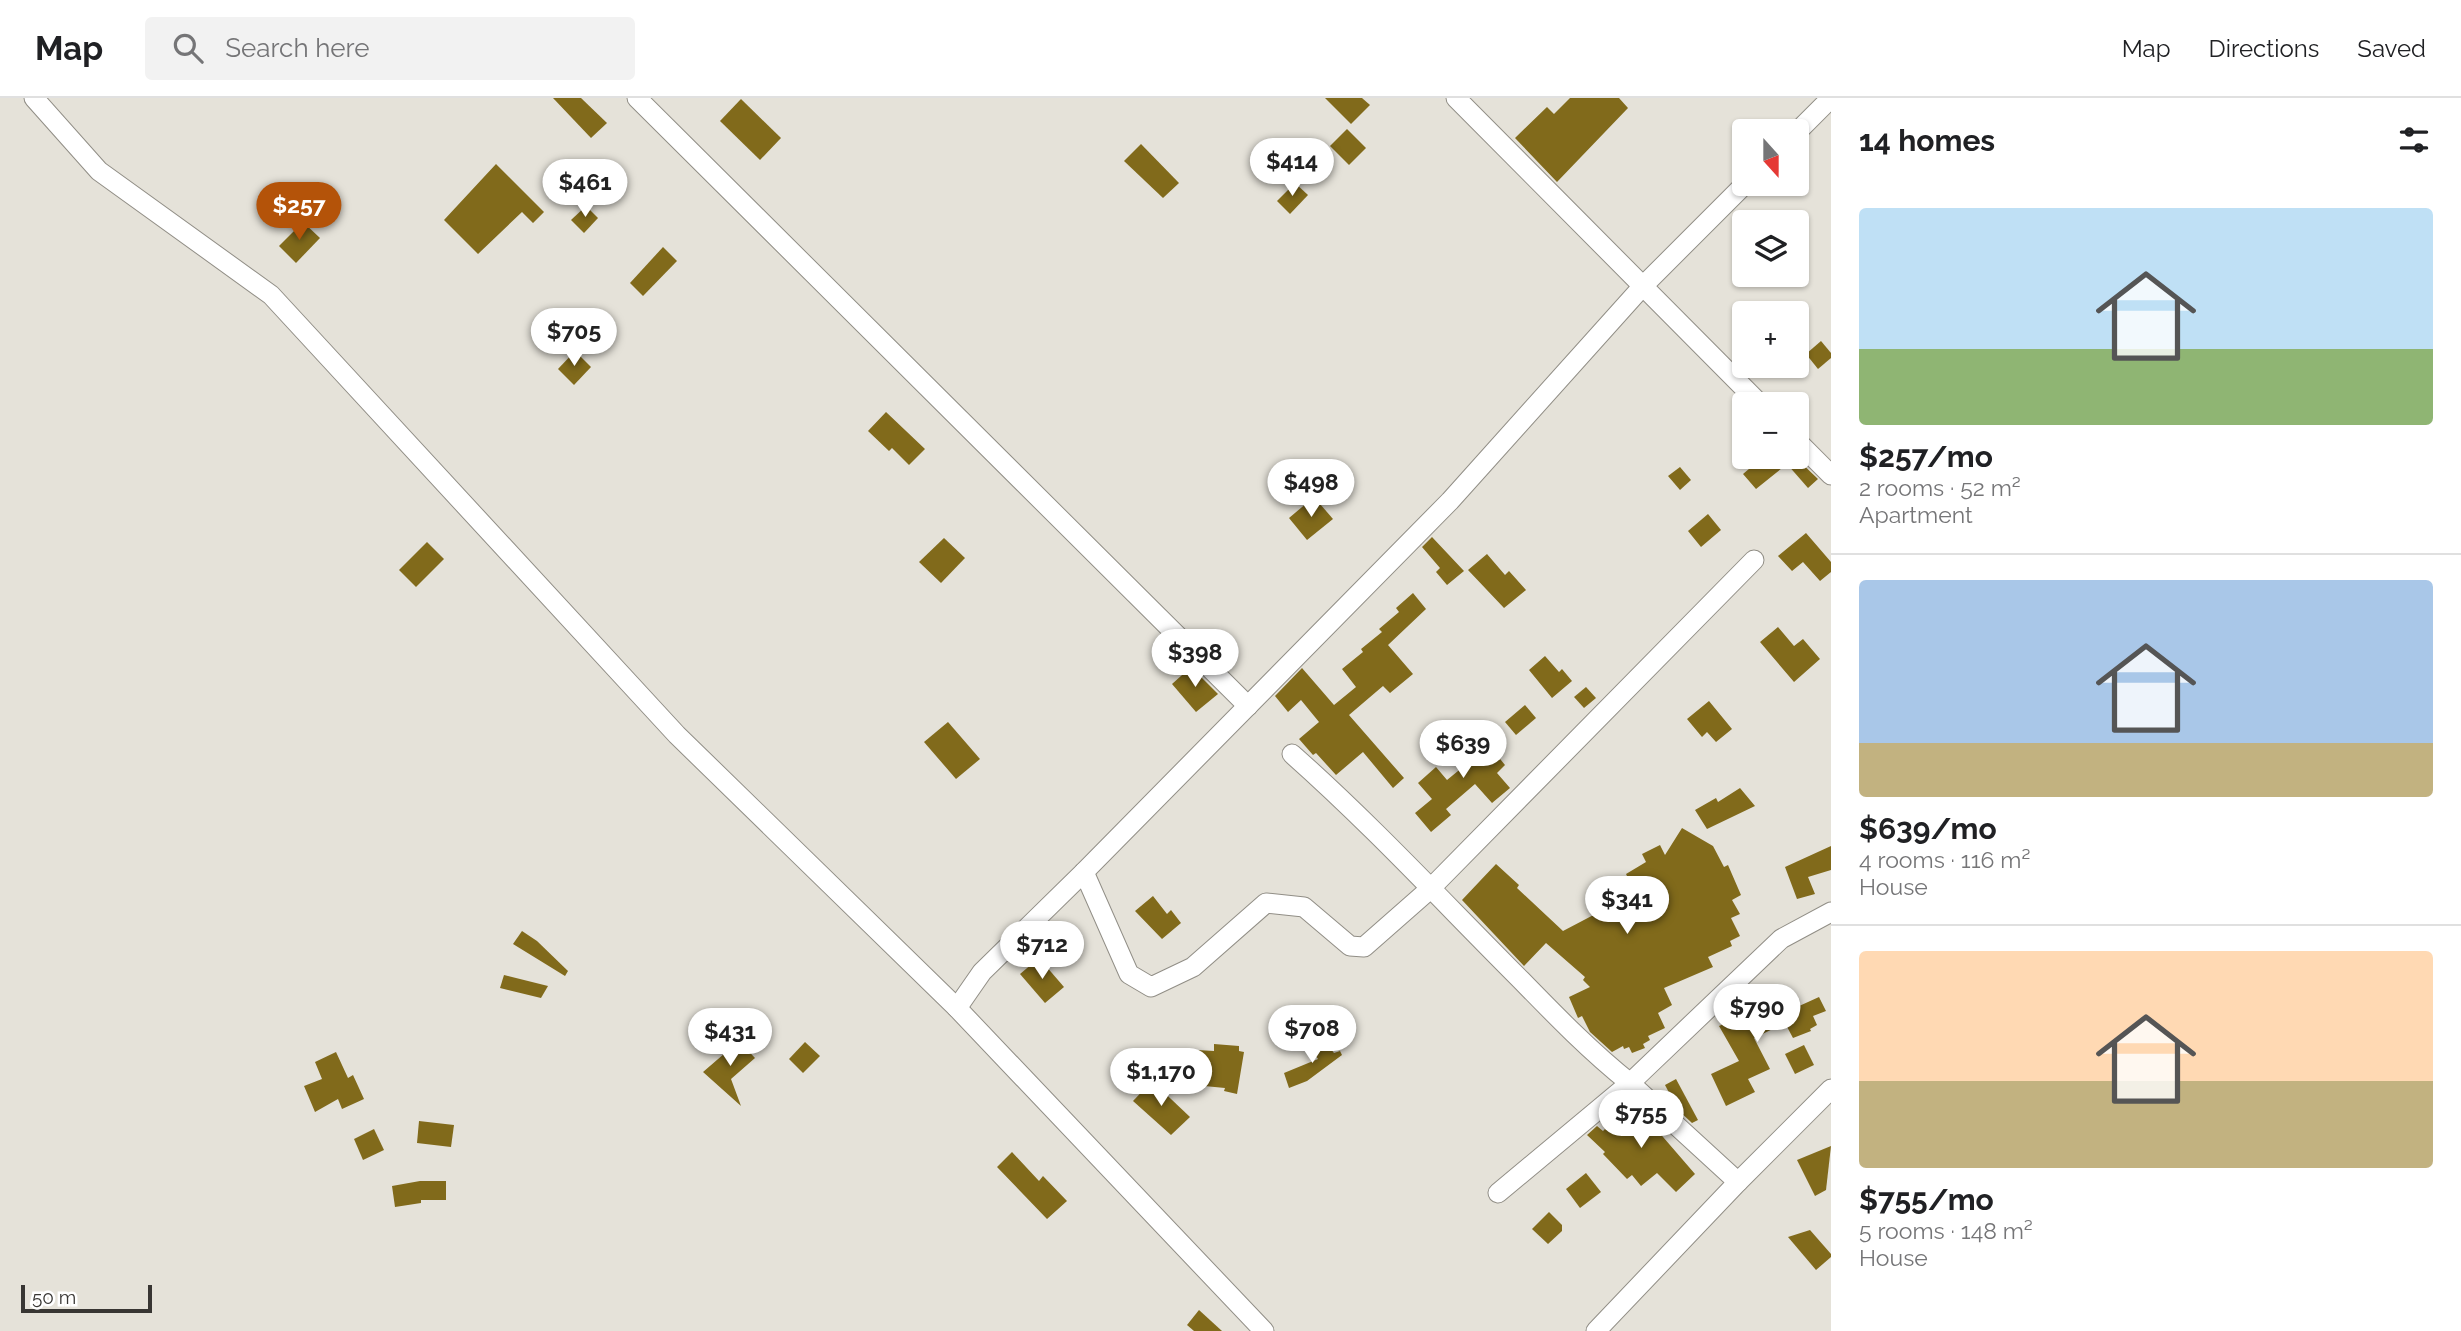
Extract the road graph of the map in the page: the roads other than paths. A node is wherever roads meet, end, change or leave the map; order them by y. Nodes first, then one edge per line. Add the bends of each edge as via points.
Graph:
1 (34, 98) edge
2 (636, 98) edge
3 (1831, 98) edge
4 (1460, 99) edge
5 (1810, 119) edge
6 (1733, 196) edge
7 (1642, 287) junction
8 (1748, 392) edge
9 (1809, 453) edge
10 (1831, 475) edge
11 (1754, 560) dead end
12 (1248, 706) junction
13 (1292, 754) dead end
14 (1084, 872) junction
15 (1430, 889) junction
16 (1831, 912) edge
17 (957, 1008) junction
18 (1630, 1083) junction
19 (1831, 1089) edge
20 (1738, 1182) junction
21 (1498, 1194) dead end
22 (1264, 1331) edge
23 (1596, 1331) edge

1 - 17 street via 99,171 271,295 677,735
2 - 12 street
3 - 5 street
4 - 7 street
6 - 7 street
7 - 8 street
7 - 12 street via 1450,501
9 - 10 street
11 - 15 street
12 - 14 street
13 - 15 street
14 - 15 street via 1129,974 1151,987 1193,967 1266,902 1304,906 1350,946 1364,947
14 - 17 street via 982,972
15 - 18 street
16 - 18 street via 1781,939
17 - 22 street
18 - 20 street
18 - 21 street
19 - 20 street
20 - 23 street

